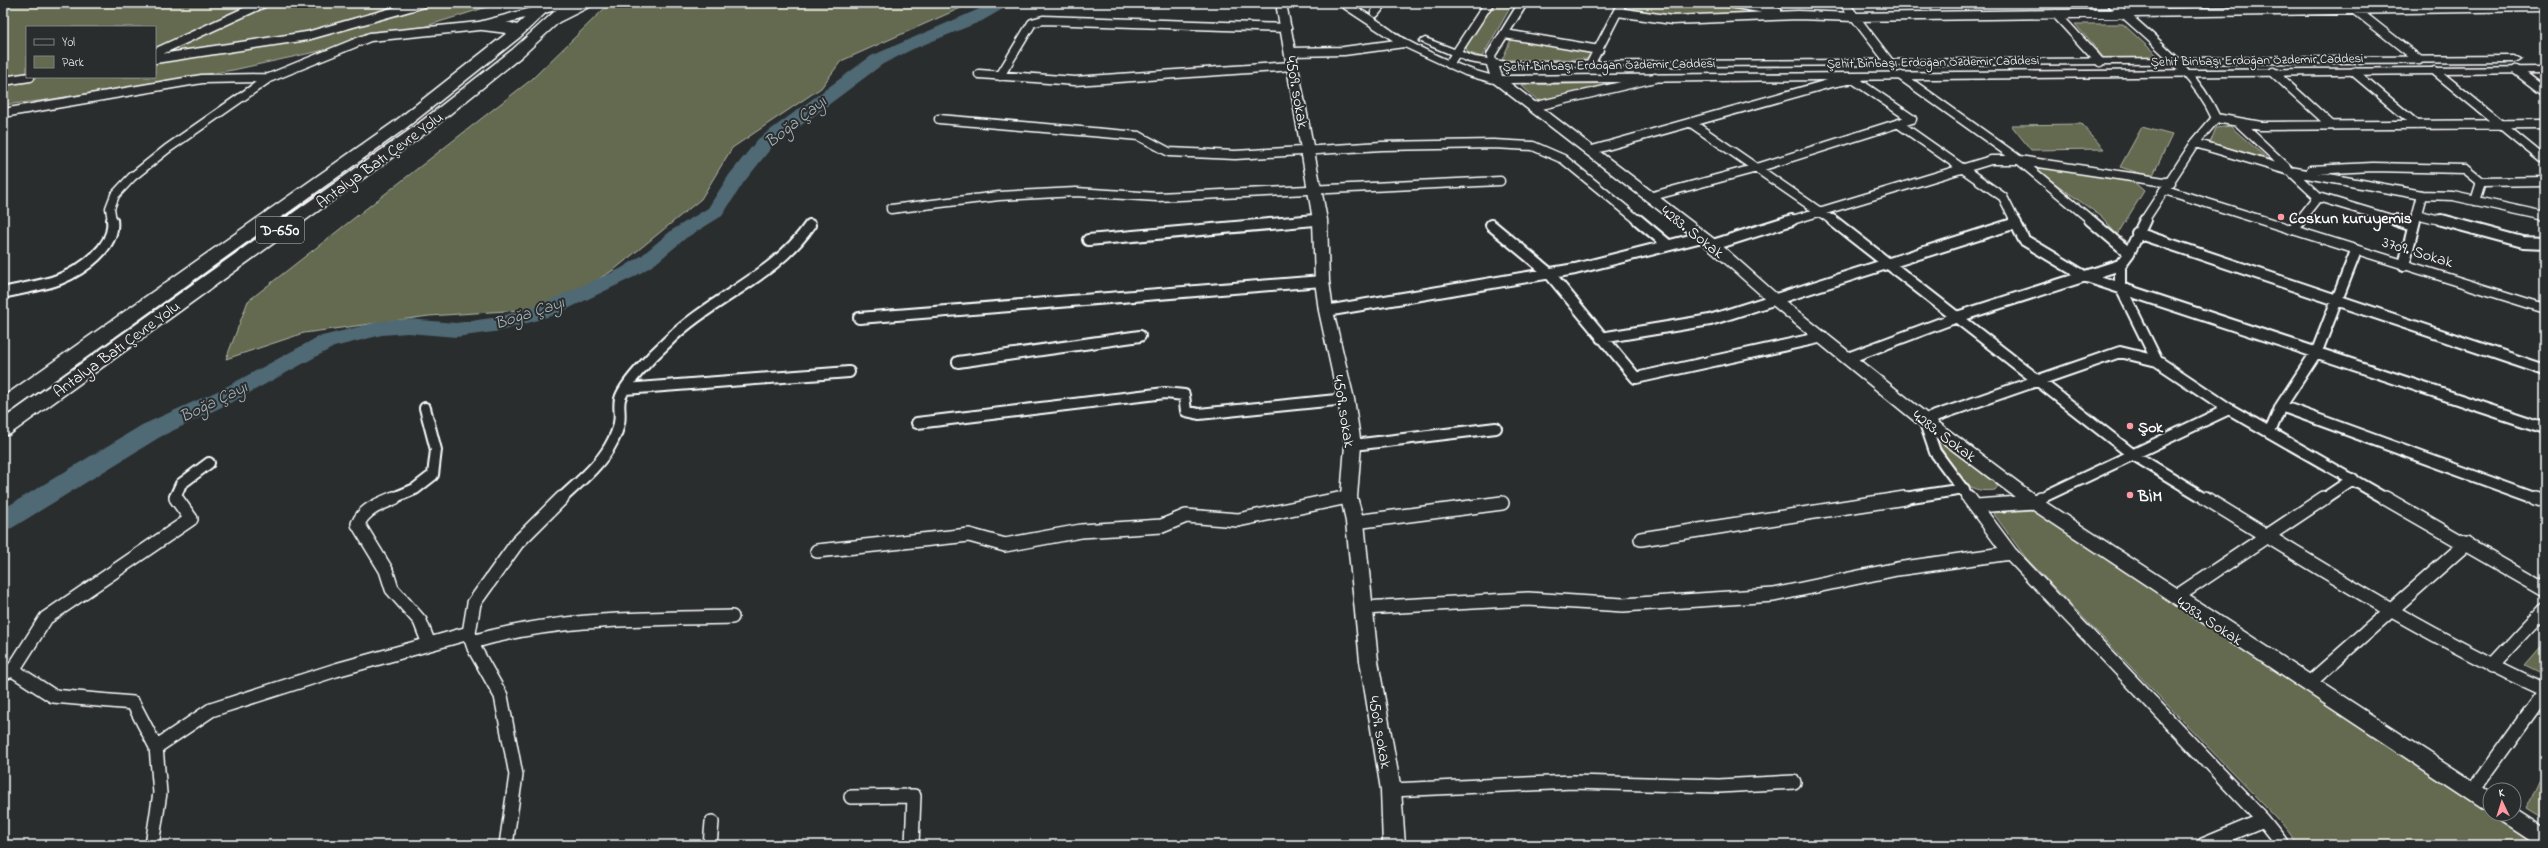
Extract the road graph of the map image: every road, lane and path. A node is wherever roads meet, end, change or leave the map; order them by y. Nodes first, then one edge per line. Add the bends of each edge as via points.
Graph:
1 (264, 3) edge
2 (424, 3) edge
3 (567, 3) edge
4 (572, 3) edge
5 (590, 3) edge
6 (1282, 3) edge
7 (1341, 3) edge
8 (1359, 3) edge
9 (1383, 3) edge
10 (1489, 3) edge
11 (1523, 3) edge
12 (1622, 3) edge
13 (1730, 3) edge
14 (1844, 3) edge
15 (2112, 3) edge
16 (2346, 3) edge
17 (2545, 7) edge
18 (548, 8) edge
19 (2354, 9) junction
20 (1618, 12) junction
21 (1375, 13) junction
22 (2122, 13) junction
23 (2056, 14) junction
24 (1798, 15) junction
25 (1854, 16) junction
26 (479, 26) junction
27 (447, 28) junction
28 (1287, 28) junction
29 (515, 34) junction
30 (1504, 34) junction
31 (1404, 43) junction
32 (1599, 50) junction
33 (156, 53) edge
34 (1454, 53) junction
35 (156, 59) edge
36 (1292, 59) junction
37 (2545, 59) edge
38 (2419, 60) junction
39 (2174, 61) junction
40 (2100, 62) junction
41 (1890, 63) junction
42 (1449, 64) junction
43 (1492, 64) junction
44 (1590, 65) junction
45 (2516, 70) junction
46 (2545, 70) edge
47 (2435, 71) junction
48 (2273, 72) junction
49 (2354, 72) junction
50 (2184, 73) junction
51 (979, 74) dead end
52 (1000, 76) junction
53 (1872, 76) junction
54 (1901, 76) junction
55 (26, 78) edge
56 (269, 78) junction
57 (1657, 78) junction
58 (1853, 79) junction
59 (1498, 80) junction
60 (3, 81) edge
61 (2545, 92) edge
62 (1533, 107) junction
63 (3, 114) edge
64 (2216, 118) junction
65 (939, 119) dead end
66 (1691, 123) junction
67 (2239, 123) junction
68 (1899, 124) junction
69 (2501, 124) junction
70 (2545, 124) edge
71 (2331, 125) junction
72 (2416, 125) junction
73 (2195, 143) junction
74 (1308, 149) junction
75 (1589, 151) junction
76 (2019, 160) junction
77 (2545, 161) edge
78 (1757, 168) junction
79 (1963, 168) junction
80 (2290, 171) junction
81 (1500, 181) dead end
82 (2545, 181) edge
83 (2481, 182) junction
84 (2168, 187) junction
85 (1315, 190) junction
86 (2422, 195) junction
87 (1649, 197) junction
88 (2318, 197) junction
89 (2475, 201) junction
90 (891, 209) dead end
91 (1821, 212) junction
92 (2416, 214) junction
93 (2545, 216) edge
94 (1320, 220) junction
95 (2016, 223) junction
96 (810, 225) dead end
97 (1491, 225) dead end
98 (2413, 226) junction
99 (2292, 229) junction
100 (2137, 233) junction
101 (1088, 240) dead end
102 (1708, 241) junction
103 (2545, 243) edge
104 (1668, 245) junction
105 (2356, 251) junction
106 (2129, 253) junction
107 (1887, 263) junction
108 (2120, 265) junction
109 (2404, 265) junction
110 (1549, 273) junction
111 (2084, 276) junction
112 (1322, 281) junction
113 (2120, 286) junction
114 (3, 293) edge
115 (1775, 300) junction
116 (2336, 300) junction
117 (2545, 308) edge
118 (1326, 311) junction
119 (1957, 317) junction
120 (859, 318) dead end
121 (1140, 336) dead end
122 (1823, 337) junction
123 (1601, 338) junction
124 (2317, 352) junction
125 (1848, 358) junction
126 (2157, 361) junction
127 (958, 362) dead end
128 (2545, 370) edge
129 (849, 372) dead end
130 (2039, 382) junction
131 (625, 388) junction
132 (1346, 399) junction
133 (2281, 406) junction
134 (3, 407) edge
135 (425, 408) dead end
136 (2230, 409) junction
137 (1924, 420) junction
138 (917, 423) dead end
139 (1496, 428) dead end
140 (2545, 428) edge
141 (3, 429) edge
142 (2270, 432) junction
143 (1353, 445) junction
144 (2132, 454) junction
145 (209, 463) dead end
146 (2353, 479) junction
147 (1964, 489) junction
148 (1349, 497) junction
149 (2033, 502) junction
150 (2545, 502) edge
151 (1502, 503) dead end
152 (1977, 506) junction
153 (1354, 522) junction
154 (2266, 537) junction
155 (1641, 539) dead end
156 (2467, 543) junction
157 (817, 551) dead end
158 (2010, 553) junction
159 (2545, 590) edge
160 (2176, 597) junction
161 (1362, 608) junction
162 (2545, 609) edge
163 (2389, 610) junction
164 (732, 617) dead end
165 (471, 637) junction
166 (429, 644) junction
167 (2492, 666) junction
168 (8, 672) edge
169 (2308, 684) junction
170 (2545, 691) edge
171 (156, 747) junction
172 (1794, 782) dead end
173 (1391, 790) junction
174 (2472, 792) junction
175 (851, 796) dead end
176 (2482, 798) edge
177 (2263, 820) junction
178 (712, 822) dead end
179 (2520, 822) edge
180 (2545, 838) edge
181 (152, 845) edge
182 (506, 845) edge
183 (710, 845) edge
184 (912, 845) edge
185 (1394, 845) edge
186 (2202, 845) edge
187 (2283, 845) edge

1 - 33 street
2 - 35 street via 307,36
3 - 18 street
4 - 18 highway, Antalya Batı Çevre Yolu
5 - 18 highway
6 - 28 main road, 4509. sokak
7 - 31 main road, Şehit Binbaşı Erdoğan Özdemir Caddesi
8 - 21 main road, Şehit Binbaşı Erdoğan Özdemir Caddesi
9 - 21 street
10 - 34 street
11 - 30 street
12 - 20 street
13 - 24 street
14 - 25 street
15 - 22 street
16 - 19 street
17 - 19 street
18 - 26 street
18 - 27 street
18 - 29 highway, Antalya Batı Çevre Yolu
18 - 141 highway, Antalya Batı Çevre Yolu / D-650 via 474,89 424,128
19 - 22 street
19 - 38 street
20 - 24 street via 1672,20
20 - 32 street
21 - 34 main road, Şehit Binbaşı Erdoğan Özdemir Caddesi via 1416,38
22 - 23 street
22 - 39 street
23 - 25 street
23 - 40 street
24 - 25 street
25 - 41 street
26 - 27 street
26 - 29 highway via 512,27
27 - 56 street via 370,37
28 - 36 main road, 4509. sokak
28 - 52 street via 1043,20 1032,23
29 - 134 highway, Antalya Batı Çevre Yolu via 400,125
30 - 32 street
30 - 43 street via 1491,55
31 - 36 street
31 - 42 main road, Şehit Binbaşı Erdoğan Özdemir Caddesi
32 - 44 street
34 - 42 street
34 - 43 main road, Şehit Binbaşı Erdoğan Özdemir Caddesi
36 - 52 street via 1075,81
36 - 74 main road, 4509. sokak
37 - 38 main road, Şehit Binbaşı Erdoğan Özdemir Caddesi
38 - 39 main road, Şehit Binbaşı Erdoğan Özdemir Caddesi
39 - 40 main road, Şehit Binbaşı Erdoğan Özdemir Caddesi
39 - 50 street
40 - 41 main road, Şehit Binbaşı Erdoğan Özdemir Caddesi
41 - 44 main road, Şehit Binbaşı Erdoğan Özdemir Caddesi
42 - 59 main road, Şehit Binbaşı Erdoğan Özdemir Caddesi via 1469,73
43 - 44 main road, Şehit Binbaşı Erdoğan Özdemir Caddesi
43 - 59 main road
45 - 46 main road, Şehit Binbaşı Erdoğan Özdemir Caddesi
45 - 47 main road, Şehit Binbaşı Erdoğan Özdemir Caddesi
45 - 61 street
47 - 49 main road, Şehit Binbaşı Erdoğan Özdemir Caddesi
47 - 69 street
48 - 49 main road, Şehit Binbaşı Erdoğan Özdemir Caddesi
48 - 50 main road, Şehit Binbaşı Erdoğan Özdemir Caddesi
48 - 71 street
49 - 72 street
50 - 54 main road, Şehit Binbaşı Erdoğan Özdemir Caddesi
50 - 64 street via 2213,108
51 - 52 street
53 - 54 main road, Şehit Binbaşı Erdoğan Özdemir Caddesi
53 - 57 main road, Şehit Binbaşı Erdoğan Özdemir Caddesi
53 - 58 street
54 - 76 street
55 - 60 street
56 - 63 street via 217,78 161,85 42,109
56 - 114 street via 167,149 132,177 115,195 110,208 113,227 106,245 87,264 60,279
57 - 59 main road, Şehit Binbaşı Erdoğan Özdemir Caddesi
57 - 62 street
58 - 66 street
58 - 68 street via 1912,119
59 - 62 main road, 4283. Sokak
62 - 75 main road, 4283. Sokak
64 - 67 street
64 - 73 street
65 - 74 street via 1139,136 1169,152 1235,156
66 - 75 street
66 - 78 street
67 - 71 street via 2261,126
67 - 80 street
68 - 78 street
68 - 79 street
69 - 70 street
69 - 72 street
69 - 77 street
71 - 72 street
73 - 80 street
73 - 84 street
74 - 85 main road, 4509. sokak
74 - 104 street via 1480,144 1522,145 1544,149 1563,159 1595,183
75 - 87 main road, 4283. Sokak
76 - 79 street via 1991,160
76 - 84 street
76 - 106 street
78 - 87 street
78 - 91 street
79 - 91 street
79 - 95 street via 2003,197
80 - 83 street via 2373,167 2465,169
80 - 86 street
80 - 88 street
81 - 85 street
82 - 83 street
83 - 89 street
84 - 99 main road, 3709. Sokak
84 - 100 street
85 - 90 street via 1157,197 1076,192 999,196
85 - 94 main road, 4509. sokak
86 - 89 street via 2453,196
86 - 92 street
87 - 102 main road, 4283. Sokak
88 - 98 street
88 - 99 street
89 - 93 street
91 - 102 street
91 - 107 street
92 - 98 street
92 - 103 street via 2523,242
94 - 101 street
94 - 112 main road, 4509. sokak
95 - 107 street
95 - 111 street via 2024,240
96 - 131 street via 799,242 768,270 719,301 666,342
97 - 110 street
98 - 109 street
99 - 105 main road, 3709. Sokak
100 - 106 street
100 - 116 street
102 - 104 street
102 - 115 main road, 4283. Sokak
104 - 110 street via 1575,269
105 - 109 main road, 3709. Sokak
105 - 116 street
106 - 108 street
107 - 115 street
107 - 119 street
108 - 111 street
108 - 113 street
109 - 117 main road, 3709. Sokak
110 - 118 street
110 - 123 street
111 - 113 street
111 - 119 street
112 - 118 main road, 4509. sokak
112 - 120 street
113 - 124 street
113 - 126 street
115 - 122 main road, 4283. Sokak
115 - 123 street via 1710,320
116 - 124 street
116 - 128 street
118 - 132 main road, 4509. sokak
119 - 125 street
119 - 130 street
121 - 127 street
122 - 123 street via 1636,378
122 - 125 main road, 4283. Sokak
124 - 133 street
124 - 140 street
125 - 137 main road, 4283. Sokak
126 - 130 street via 2120,352
126 - 136 street
129 - 131 street
130 - 137 street
130 - 144 street
131 - 165 street via 620,399 619,423 610,446 588,473 517,543 474,604
132 - 138 street via 1199,414 1186,410 1184,395 1165,393
132 - 143 main road, 4509. sokak
133 - 142 street
133 - 150 street
135 - 166 street via 431,424 436,459 433,475 414,491 370,508 361,516 358,524 386,570 392,590 420,621
136 - 142 street
136 - 144 street
137 - 147 street via 1935,452
137 - 149 main road, 4283. Sokak
139 - 143 street
142 - 146 street
143 - 148 main road, 4509. sokak
144 - 149 street
144 - 154 street
145 - 168 street via 181,484 175,496 191,519 46,618
146 - 154 street
146 - 156 street
147 - 152 street
147 - 155 street
148 - 153 main road, 4509. sokak
148 - 157 street via 1238,520 1186,516 1162,526 1081,531 1005,544 968,535
149 - 152 street
149 - 160 main road, 4283. Sokak
151 - 153 street
152 - 158 street
153 - 161 main road, 4509. sokak
154 - 160 street
154 - 163 street
156 - 159 street
156 - 163 street
158 - 161 street via 1897,569 1774,595 1623,605 1528,599
158 - 177 street
160 - 169 main road, 4283. Sokak
161 - 173 main road, 4509. sokak
162 - 167 street
163 - 167 street
163 - 169 street
164 - 165 street via 589,622 524,628
165 - 166 street
165 - 182 street via 501,696 516,775
166 - 171 street via 336,670 211,710
167 - 170 street
168 - 171 street via 53,696 133,704
169 - 174 main road, 4283. Sokak
170 - 174 street
171 - 181 street via 160,793
172 - 173 street via 1719,786 1572,782
173 - 185 main road, 4509. sokak
174 - 176 main road, 4283. Sokak
175 - 184 street via 914,796
177 - 186 street
177 - 187 street
178 - 183 street
179 - 180 main road

